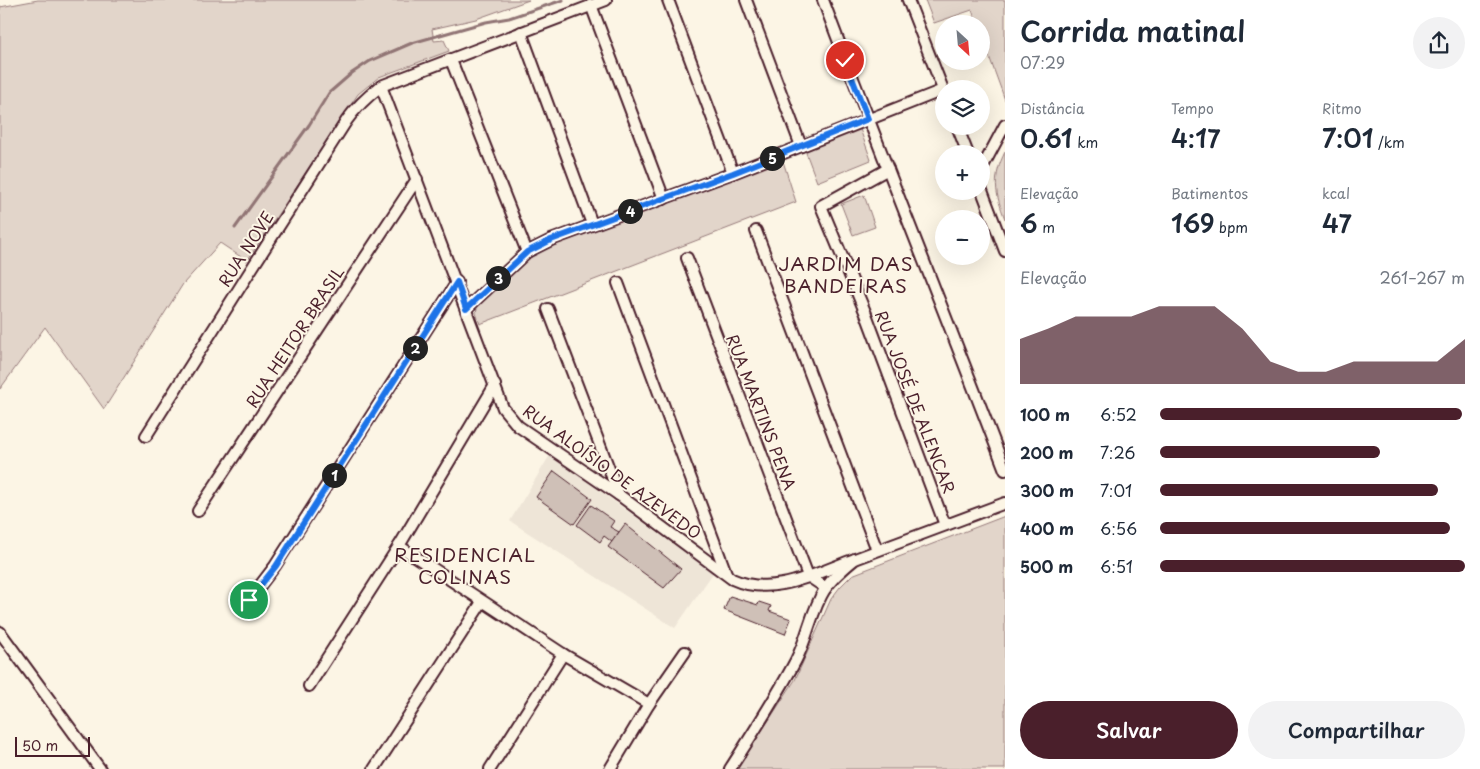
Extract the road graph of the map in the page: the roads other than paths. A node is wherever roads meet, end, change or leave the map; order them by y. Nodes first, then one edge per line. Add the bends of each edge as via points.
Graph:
1 (606, 0) edge
2 (668, 0) edge
3 (746, 0) edge
4 (823, 0) edge
5 (908, 0) edge
6 (591, 5) junction
7 (521, 32) junction
8 (450, 60) junction
9 (939, 80) edge
10 (382, 86) junction
11 (935, 94) edge
12 (868, 119) junction
13 (1005, 125) edge
14 (801, 146) junction
15 (990, 153) edge
16 (888, 169) junction
17 (733, 173) junction
18 (417, 179) junction
19 (664, 199) junction
20 (986, 200) edge
21 (592, 224) junction
22 (756, 231) dead end
23 (1005, 251) edge
24 (527, 252) junction
25 (687, 258) dead end
26 (457, 282) junction
27 (618, 283) dead end
28 (466, 309) junction
29 (548, 309) dead end
30 (495, 385) junction
31 (146, 436) dead end
32 (1005, 470) edge
33 (619, 494) junction
34 (1005, 503) edge
35 (198, 511) dead end
36 (945, 525) junction
37 (399, 546) junction
38 (877, 550) junction
39 (855, 559) junction
40 (726, 574) junction
41 (808, 576) junction
42 (826, 588) junction
43 (249, 600) dead end
44 (482, 602) junction
45 (0, 632) edge
46 (685, 652) dead end
47 (563, 654) junction
48 (309, 686) dead end
49 (649, 704) junction
50 (100, 769) edge
51 (374, 769) edge
52 (490, 769) edge
53 (610, 769) edge
54 (730, 769) edge

1 - 6 street, RUA NOVE
2 - 17 street
3 - 14 street
4 - 12 street
5 - 9 street
6 - 7 street, RUA NOVE
6 - 19 street
7 - 8 street, RUA NOVE
7 - 21 street
8 - 10 street, RUA NOVE
8 - 24 street
10 - 18 street, RUA ALOÍSIO DE AZEVEDO
10 - 31 street, RUA NOVE via 363,101 348,120
11 - 12 street
12 - 14 street
12 - 16 street
13 - 15 street
14 - 17 street
16 - 32 street
16 - 36 street, RUA JOSÉ DE ALENCAR via 821,206 866,314
17 - 19 street
18 - 26 street, RUA ALOÍSIO DE AZEVEDO
18 - 35 street, RUA HEITOR BRASIL
19 - 21 street
20 - 23 street
21 - 24 street
22 - 38 street
24 - 28 street
25 - 41 street, RUA MARTINS PENA
26 - 28 street, RUA ALOÍSIO DE AZEVEDO
26 - 43 street via 276,566
27 - 40 street
28 - 30 street, RUA ALOÍSIO DE AZEVEDO
29 - 33 street
30 - 33 street, RUA ALOÍSIO DE AZEVEDO via 503,408 518,426
30 - 37 street
33 - 40 street, RUA ALOÍSIO DE AZEVEDO
34 - 36 street, RUA ALOÍSIO DE AZEVEDO
36 - 38 street, RUA ALOÍSIO DE AZEVEDO
37 - 44 street
37 - 48 street
38 - 39 street, RUA ALOÍSIO DE AZEVEDO
39 - 41 street, RUA ALOÍSIO DE AZEVEDO
39 - 42 street
40 - 41 street, RUA ALOÍSIO DE AZEVEDO via 755,586 783,584
41 - 42 street
42 - 54 street via 798,656
44 - 47 street
44 - 51 street
45 - 50 street
46 - 49 street
47 - 49 street
47 - 52 street
49 - 53 street

